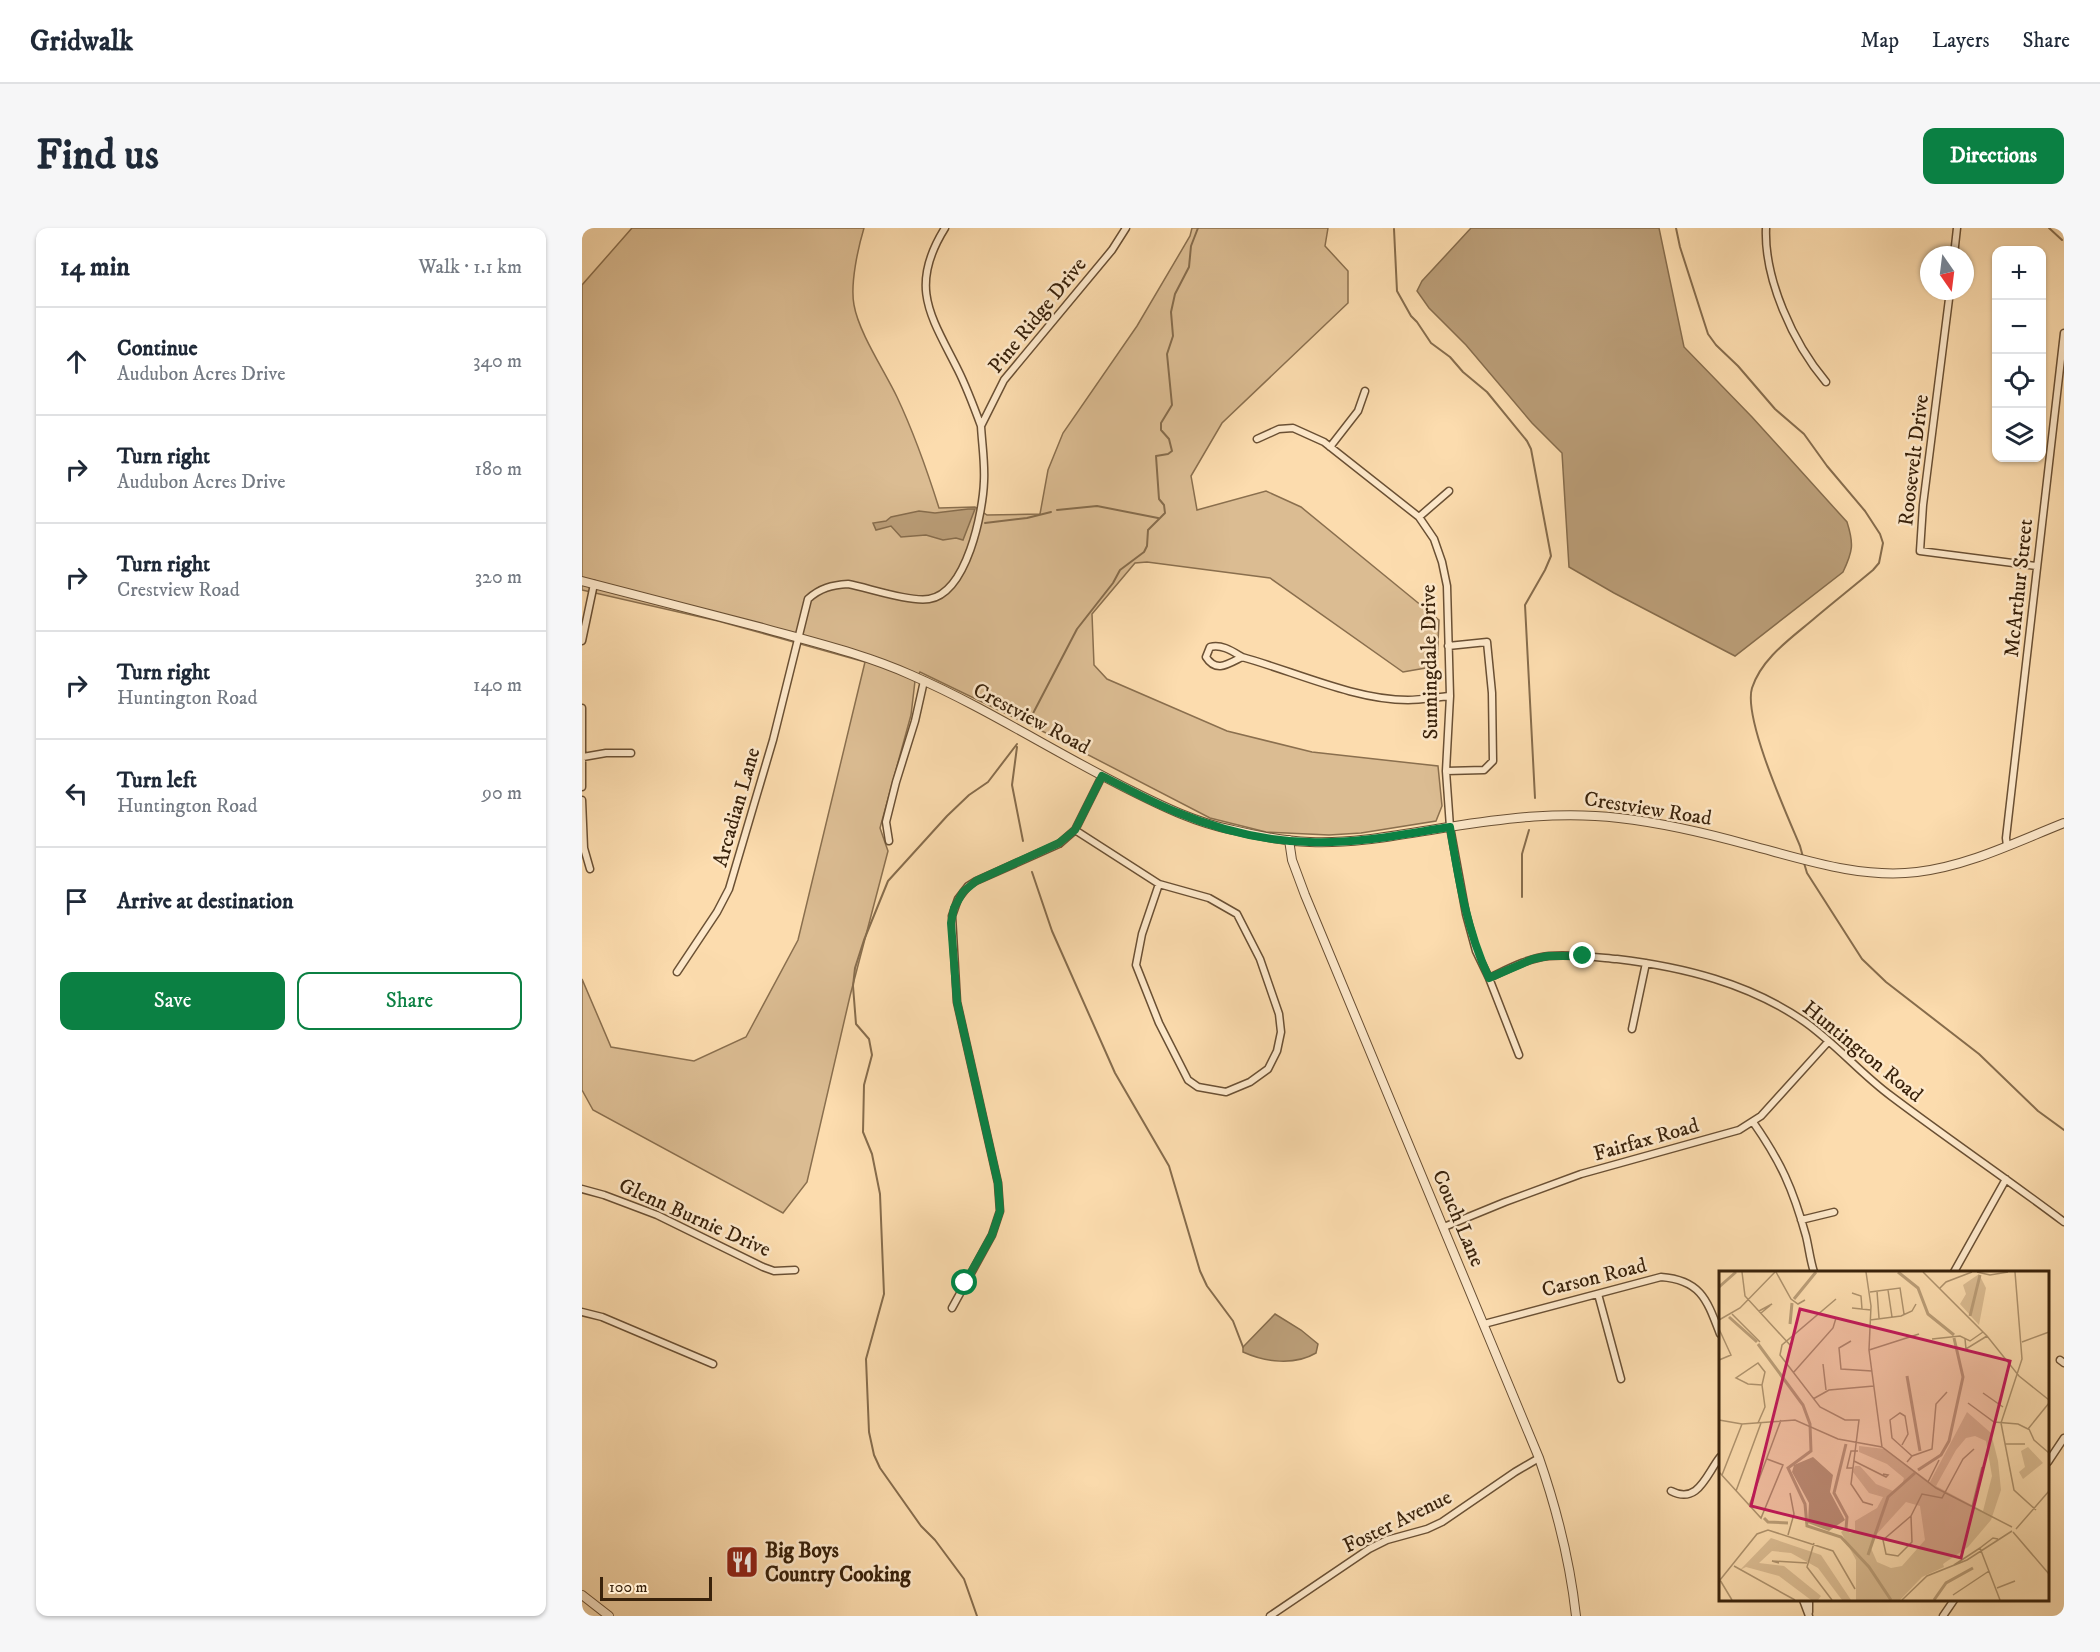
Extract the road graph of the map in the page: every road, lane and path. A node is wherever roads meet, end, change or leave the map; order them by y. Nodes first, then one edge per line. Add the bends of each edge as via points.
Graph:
1 (945, 228) edge
2 (1126, 228) edge
3 (1766, 228) edge
4 (1957, 228) edge
5 (1955, 246) edge
6 (1949, 300) edge
7 (2064, 333) edge
8 (1826, 382) dead end
9 (1365, 391) dead end
10 (981, 426) junction
11 (1257, 439) dead end
12 (1330, 447) junction
13 (1449, 491) dead end
14 (1419, 517) junction
15 (2036, 566) junction
16 (582, 581) edge
17 (594, 584) junction
18 (798, 638) junction
19 (582, 641) edge
20 (1448, 646) junction
21 (1242, 657) junction
22 (924, 681) junction
23 (1450, 696) junction
24 (582, 708) edge
25 (632, 753) dead end
26 (583, 757) edge
27 (1446, 771) junction
28 (1102, 776) junction
29 (582, 787) edge
30 (582, 801) edge
31 (2064, 823) edge
32 (1450, 827) junction
33 (1075, 830) junction
34 (1289, 840) junction
35 (889, 842) dead end
36 (2007, 846) junction
37 (590, 868) dead end
38 (1159, 884) junction
39 (1646, 963) junction
40 (677, 972) dead end
41 (1489, 978) junction
42 (1632, 1029) dead end
43 (1828, 1042) junction
44 (1519, 1055) dead end
45 (1753, 1122) junction
46 (2006, 1179) junction
47 (582, 1189) edge
48 (1834, 1212) dead end
49 (1802, 1220) junction
50 (2064, 1222) edge
51 (1444, 1227) junction
52 (795, 1270) dead end
53 (1814, 1271) edge
54 (1955, 1271) edge
55 (1598, 1294) junction
56 (952, 1308) dead end
57 (582, 1312) edge
58 (1484, 1324) junction
59 (1719, 1332) edge
60 (713, 1364) dead end
61 (1621, 1379) dead end
62 (2064, 1438) edge
63 (1539, 1458) junction
64 (1719, 1458) edge
65 (2049, 1460) edge
66 (1671, 1491) dead end
67 (582, 1595) edge
68 (1804, 1601) edge
69 (1953, 1601) edge
70 (609, 1616) edge
71 (1270, 1616) edge
72 (1576, 1616) edge
73 (1809, 1616) edge
74 (1943, 1616) edge

1 - 10 street, Pine Ridge Drive via 926,272 927,303
2 - 10 street, Pine Ridge Drive via 1004,380
3 - 8 street via 1765,248 1772,282 1799,344
4 - 5 street
6 - 15 street, Roosevelt Drive via 1920,551
7 - 15 street, McArthur Street
9 - 12 street via 1358,411
10 - 18 street, Pine Ridge Drive via 985,479 982,505 970,550 952,584 939,596 926,599 848,584 826,587 808,599
11 - 12 street, Sunningdale Drive via 1279,429 1293,428
12 - 14 street, Sunningdale Drive
13 - 14 street
14 - 20 street, Sunningdale Drive via 1434,538 1448,586
15 - 36 street, McArthur Street
16 - 17 street, Crestview Road
17 - 18 street, Crestview Road
17 - 19 street
18 - 22 street, Crestview Road via 862,656
18 - 40 street, Arcadian Lane via 729,889
20 - 23 street, Sunningdale Drive
20 - 27 street via 1488,642 1493,761 1484,770
21 - 21 street via 1217,645 1210,647 1206,657 1217,667
21 - 23 street via 1374,696 1408,700
22 - 28 street, Crestview Road
22 - 35 street via 886,822
23 - 27 street, Sunningdale Drive
24 - 26 street
25 - 26 street
26 - 29 street
27 - 32 street, Sunningdale Drive
28 - 33 street
28 - 34 street, Crestview Road via 1176,813 1226,829
30 - 37 street via 584,848
31 - 36 street, Crestview Road
32 - 34 street, Crestview Road via 1365,839
32 - 36 street, Crestview Road via 1505,818 1599,816 1668,825 1815,862 1888,874 1948,867
32 - 41 street via 1476,951
33 - 38 street
33 - 56 street via 1059,843 976,881 963,892 954,908 951,923 957,1002 998,1183 1000,1211 992,1235
34 - 51 street, Couch Lane via 1305,895
38 - 38 street via 1209,898 1238,914 1260,959 1279,1014 1281,1032 1268,1069 1226,1092 1198,1087 1188,1080 1136,965
39 - 41 street, Huntington Road via 1548,956
39 - 42 street
39 - 43 street, Huntington Road via 1743,988 1806,1023
41 - 44 street
43 - 45 street, Fairfax Road
43 - 46 street, Huntington Road via 1888,1094
45 - 49 street via 1789,1180
45 - 51 street, Fairfax Road via 1739,1130 1548,1185
46 - 50 street, Huntington Road
46 - 54 street
47 - 52 street, Glenn Burnie Drive via 657,1215 763,1267
48 - 49 street
49 - 53 street
51 - 58 street, Couch Lane
55 - 58 street, Carson Road
55 - 59 street, Carson Road via 1660,1277 1675,1278 1706,1299
55 - 61 street
57 - 60 street
58 - 63 street, Couch Lane
62 - 65 street
63 - 71 street, Foster Avenue via 1442,1522 1369,1549
63 - 72 street, Couch Lane via 1563,1537
64 - 66 street via 1696,1491 1689,1495
67 - 70 street
68 - 73 street
69 - 74 street

